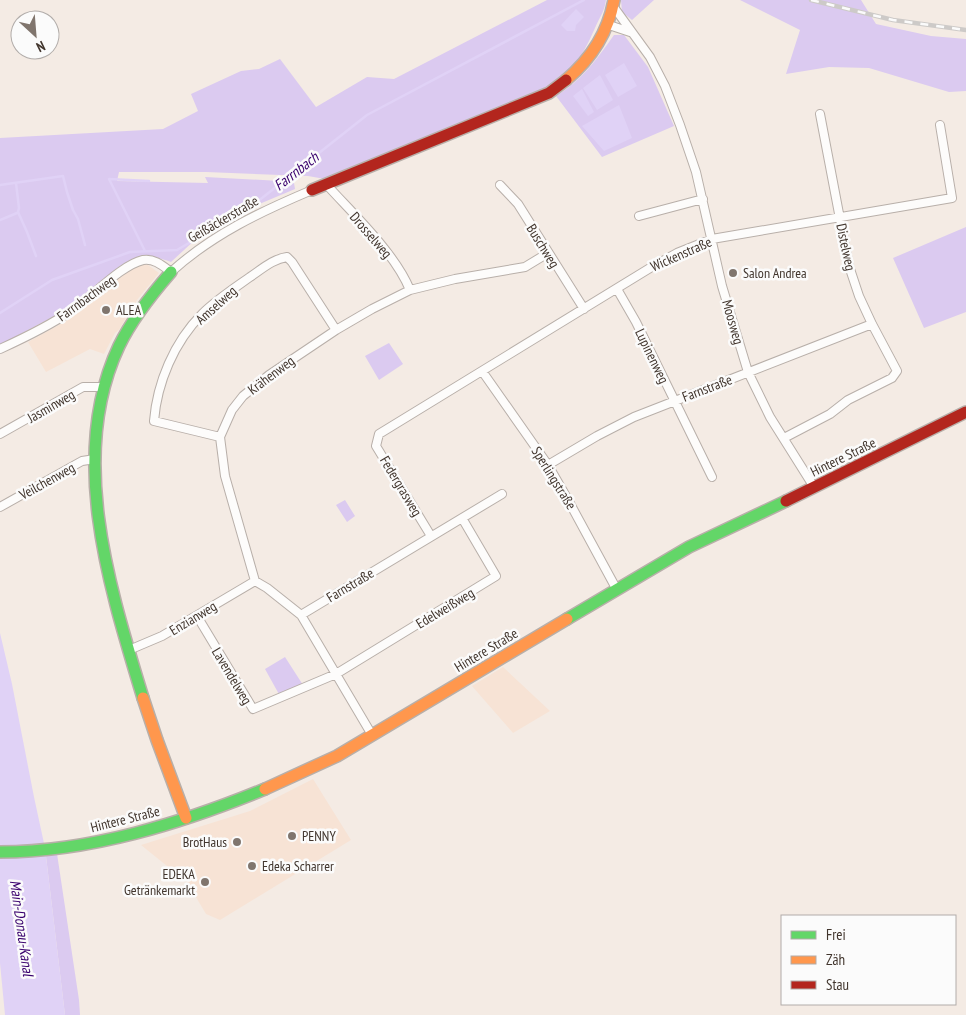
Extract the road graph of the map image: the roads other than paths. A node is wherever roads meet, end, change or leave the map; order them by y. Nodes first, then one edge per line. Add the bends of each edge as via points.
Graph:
1 (613, 3) edge
2 (609, 24) junction
3 (630, 32) junction
4 (820, 114) dead end
5 (940, 125) dead end
6 (326, 184) junction
7 (500, 185) dead end
8 (312, 190) joint
9 (703, 199) junction
10 (639, 216) dead end
11 (840, 218) junction
12 (712, 239) junction
13 (548, 253) junction
14 (171, 272) junction
15 (617, 289) junction
16 (410, 290) junction
17 (584, 309) junction
18 (872, 324) junction
19 (336, 330) junction
20 (0, 349) edge
21 (482, 371) junction
22 (748, 372) junction
23 (104, 387) junction
24 (674, 401) junction
25 (966, 412) edge
26 (0, 434) edge
27 (379, 434) joint
28 (220, 437) junction
29 (784, 438) junction
30 (95, 459) junction
31 (548, 466) junction
32 (712, 477) dead end
33 (814, 487) junction
34 (502, 494) dead end
35 (0, 506) edge
36 (462, 518) junction
37 (431, 536) junction
38 (255, 581) junction
39 (617, 590) junction
40 (301, 615) junction
41 (196, 616) junction
42 (129, 650) junction
43 (336, 674) junction
44 (372, 736) junction
45 (186, 818) junction
46 (0, 852) edge

1 - 2 street, Geißäckerstraße
1 - 3 street, Moosweg
2 - 3 street
2 - 6 street, Geißäckerstraße via 579,69 548,93
3 - 9 street, Moosweg via 650,57 665,86
4 - 11 street, Distelweg
5 - 11 street, Wickenstraße via 952,198
6 - 8 street, Geißäckerstraße
6 - 16 street, Drosselweg via 388,253 405,276
7 - 13 street, Buschweg via 518,204
8 - 14 street, Geißäckerstraße via 228,230 199,248
9 - 10 street
9 - 12 street, Moosweg
11 - 12 street, Wickenstraße
11 - 18 street, Distelweg via 849,266
12 - 15 street, Wickenstraße via 678,253
12 - 22 street, Moosweg
13 - 16 street, Krähenweg via 525,267
13 - 17 street, Buschweg
14 - 20 street, Farrnbachweg via 156,261 144,260 112,278 72,311
14 - 23 street, Geißäckerstraße via 125,332
15 - 17 street, Wickenstraße
15 - 24 street, Lupinenweg
16 - 19 street, Krähenweg
17 - 21 street, Wickenstraße
18 - 22 street, Farnstraße
18 - 29 street, Distelweg via 896,371 892,378
19 - 28 street, Krähenweg via 243,396 232,410
19 - 28 street, Amselweg via 287,258 276,260 221,296 182,339 167,368 155,406 154,421
21 - 27 street, Wickenstraße
21 - 31 street, Sperlingstraße
22 - 24 street, Farnstraße
22 - 29 street, Moosweg
23 - 26 street, Jasminweg via 83,387
23 - 30 street, Geißäckerstraße
24 - 31 street, Farnstraße via 604,432
24 - 32 street, Lupinenweg
25 - 33 street, Hintere Straße
27 - 37 street, Federgrasweg via 376,446
28 - 38 street via 225,476
29 - 33 street, Moosweg
30 - 35 street, Veilchenweg via 82,461
30 - 42 street, Geißäckerstraße via 97,512 103,550
31 - 39 street, Sperlingstraße
33 - 39 street, Hintere Straße via 689,547
34 - 36 street, Farnstraße
36 - 37 street, Farnstraße
36 - 43 street, Edelweißweg via 496,576
37 - 40 street, Farnstraße
38 - 40 street
38 - 41 street, Enzianweg
39 - 44 street, Hintere Straße
40 - 43 street
41 - 42 street, Enzianweg
41 - 43 street, Lavendelweg via 253,709
42 - 45 street, Geißäckerstraße via 153,729
43 - 44 street
44 - 45 street, Hintere Straße via 302,773 241,800
45 - 46 street, Hintere Straße via 70,847

